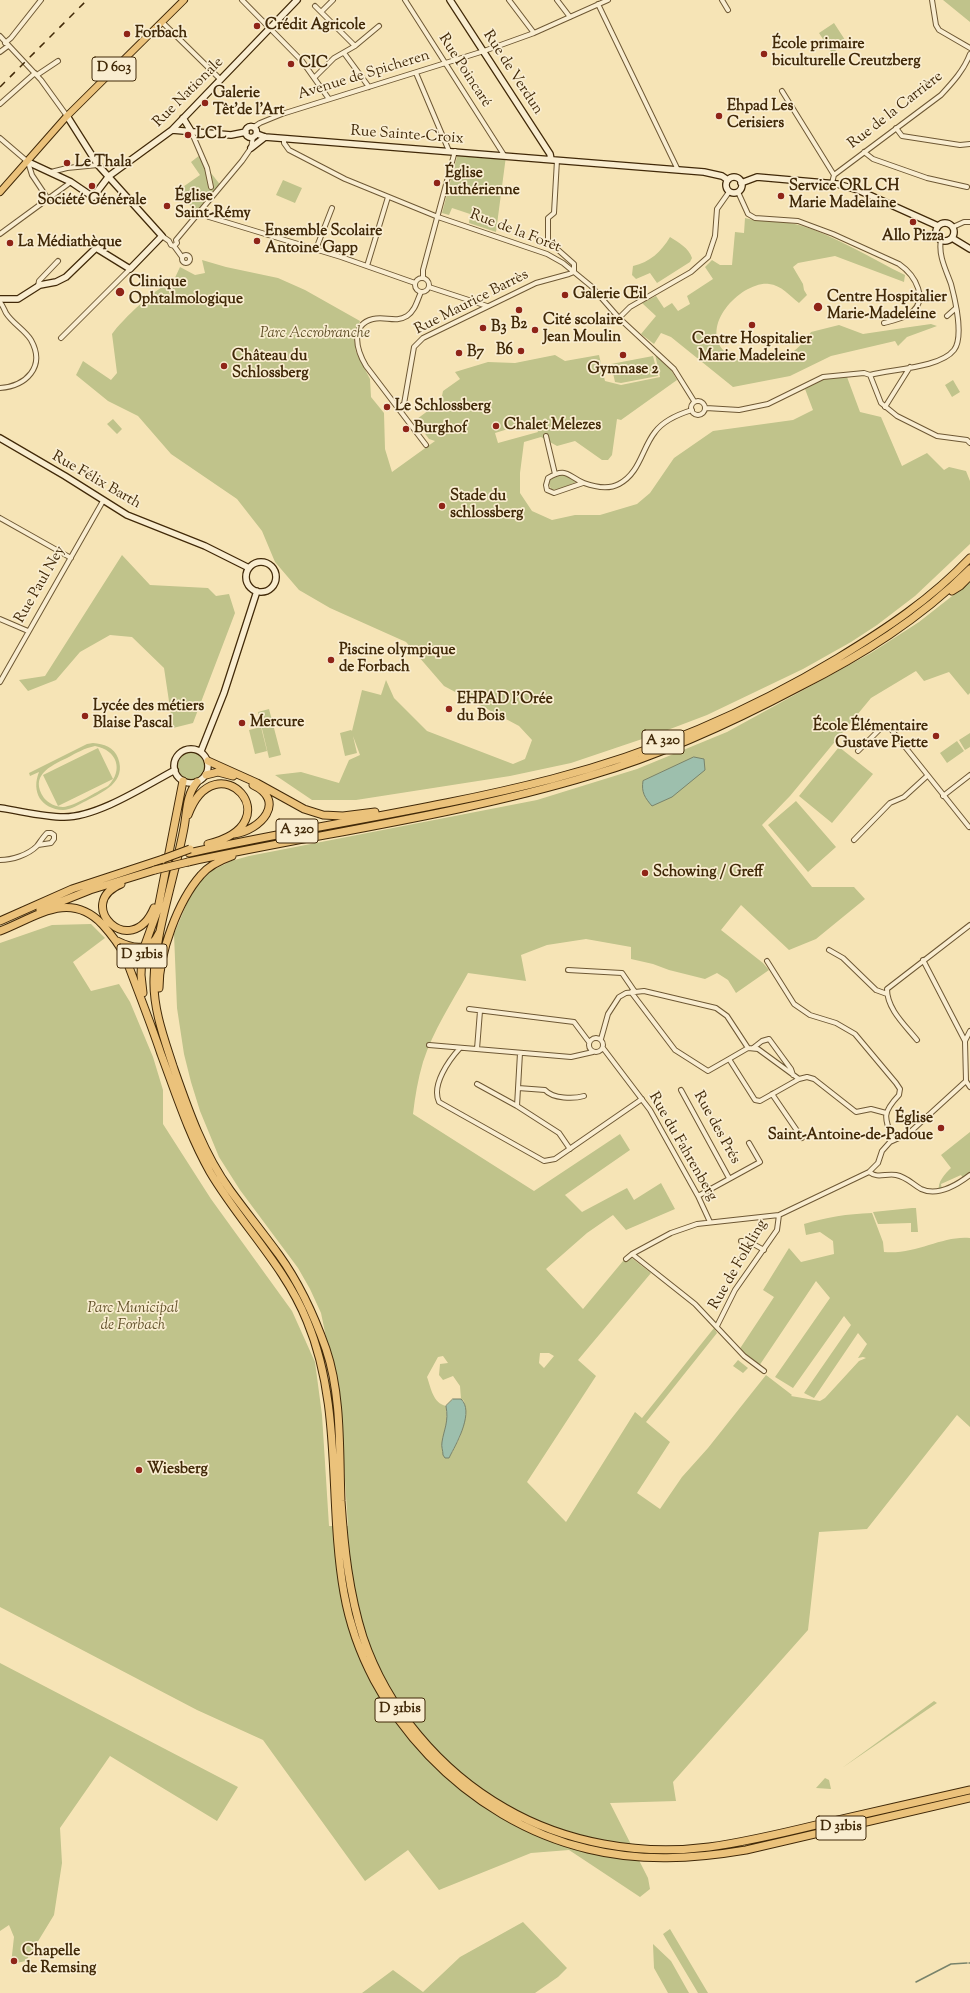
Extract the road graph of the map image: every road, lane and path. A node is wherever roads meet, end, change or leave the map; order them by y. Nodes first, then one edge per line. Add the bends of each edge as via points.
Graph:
1 (41, 0) edge
2 (184, 0) edge
3 (242, 0) edge
4 (297, 0) edge
5 (333, 0) edge
6 (405, 0) edge
7 (450, 0) edge
8 (509, 0) edge
9 (557, 0) edge
10 (606, 0) edge
11 (722, 0) edge
12 (932, 0) edge
13 (598, 4) junction
14 (315, 6) dead end
15 (728, 10) dead end
16 (321, 12) junction
17 (570, 17) junction
18 (162, 22) junction
19 (379, 26) dead end
20 (270, 27) junction
21 (534, 33) junction
22 (0, 36) edge
23 (6, 44) junction
24 (355, 46) junction
25 (970, 48) edge
26 (484, 51) junction
27 (0, 52) edge
28 (344, 53) junction
29 (970, 54) edge
30 (58, 61) dead end
31 (445, 63) junction
32 (416, 73) junction
33 (36, 74) junction
34 (315, 77) junction
35 (220, 79) junction
36 (369, 87) junction
37 (782, 91) dead end
38 (329, 99) junction
39 (0, 104) edge
40 (67, 116) junction
41 (183, 118) junction
42 (254, 127) junction
43 (896, 128) junction
44 (172, 130) junction
45 (191, 131) junction
46 (246, 132) junction
47 (255, 136) junction
48 (265, 137) junction
49 (0, 138) edge
50 (284, 139) junction
51 (970, 144) edge
52 (252, 148) junction
53 (452, 151) junction
54 (864, 152) junction
55 (504, 155) junction
56 (554, 160) junction
57 (28, 162) junction
58 (98, 165) junction
59 (678, 170) junction
60 (50, 172) junction
61 (834, 175) junction
62 (109, 176) junction
63 (728, 180) junction
64 (71, 182) junction
65 (741, 183) junction
66 (832, 183) junction
67 (211, 187) dead end
68 (967, 187) dead end
69 (0, 192) edge
70 (729, 192) junction
71 (738, 192) junction
72 (388, 197) junction
73 (48, 199) junction
74 (332, 208) dead end
75 (201, 211) junction
76 (438, 217) junction
77 (970, 222) edge
78 (938, 226) junction
79 (953, 227) junction
80 (0, 234) edge
81 (162, 236) junction
82 (952, 238) junction
83 (176, 240) junction
84 (941, 240) junction
85 (169, 241) junction
86 (174, 246) junction
87 (316, 249) junction
88 (970, 249) edge
89 (182, 256) dead end
90 (58, 261) dead end
91 (367, 266) junction
92 (130, 269) junction
93 (574, 272) junction
94 (423, 277) junction
95 (415, 283) junction
96 (38, 286) junction
97 (429, 288) junction
98 (420, 292) junction
99 (7, 300) junction
100 (0, 302) edge
101 (487, 306) junction
102 (4, 308) junction
103 (956, 308) junction
104 (957, 317) junction
105 (619, 318) junction
106 (884, 323) dead end
107 (61, 338) dead end
108 (910, 367) junction
109 (870, 375) junction
110 (0, 388) edge
111 (694, 401) junction
112 (399, 407) junction
113 (885, 407) junction
114 (706, 408) junction
115 (692, 410) junction
116 (546, 436) dead end
117 (0, 438) edge
118 (970, 443) edge
119 (426, 445) dead end
120 (555, 474) junction
121 (583, 483) junction
122 (103, 501) junction
123 (0, 518) edge
124 (71, 558) junction
125 (970, 558) edge
126 (249, 568) junction
127 (970, 569) edge
128 (970, 576) edge
129 (258, 591) junction
130 (941, 597) junction
131 (0, 619) edge
132 (28, 631) junction
133 (0, 682) edge
134 (201, 751) junction
135 (858, 751) dead end
136 (208, 760) junction
137 (175, 770) junction
138 (206, 775) junction
139 (970, 775) edge
140 (927, 776) junction
141 (183, 781) junction
142 (197, 782) junction
143 (943, 796) junction
144 (0, 808) edge
145 (406, 811) junction
146 (970, 827) edge
147 (184, 829) junction
148 (234, 834) junction
149 (854, 840) dead end
150 (38, 845) dead end
151 (256, 847) junction
152 (189, 851) junction
153 (0, 860) edge
154 (137, 876) junction
155 (160, 895) junction
156 (0, 921) edge
157 (162, 925) junction
158 (970, 925) edge
159 (0, 930) edge
160 (117, 941) junction
161 (144, 947) junction
162 (829, 950) dead end
163 (923, 960) junction
164 (767, 961) dead end
165 (568, 970) dead end
166 (633, 992) junction
167 (887, 994) junction
168 (469, 1010) dead end
169 (480, 1011) junction
170 (149, 1019) junction
171 (970, 1031) edge
172 (601, 1039) junction
173 (165, 1040) junction
174 (917, 1040) dead end
175 (965, 1041) junction
176 (589, 1042) junction
177 (429, 1045) dead end
178 (460, 1048) junction
179 (603, 1048) junction
180 (748, 1048) junction
181 (753, 1048) junction
182 (477, 1050) junction
183 (594, 1052) junction
184 (520, 1053) junction
185 (729, 1059) junction
186 (793, 1075) junction
187 (799, 1079) junction
188 (968, 1079) edge
189 (477, 1084) dead end
190 (970, 1086) edge
191 (518, 1088) junction
192 (681, 1090) dead end
193 (772, 1094) junction
194 (584, 1096) dead end
195 (642, 1100) junction
196 (517, 1106) junction
197 (886, 1112) junction
198 (802, 1138) dead end
199 (893, 1140) junction
200 (750, 1143) dead end
201 (570, 1149) junction
202 (869, 1172) junction
203 (970, 1175) edge
204 (730, 1178) junction
205 (698, 1196) junction
206 (779, 1215) junction
207 (710, 1222) junction
208 (741, 1241) dead end
209 (764, 1250) junction
210 (632, 1254) junction
211 (626, 1259) dead end
212 (718, 1326) junction
213 (764, 1371) dead end
214 (970, 1790) edge
215 (970, 1798) edge

1 - 23 street
2 - 18 main road, D 603
3 - 20 street
4 - 20 main road, Rue Nationale
5 - 16 street
6 - 31 street, Rue Poincaré
7 - 26 main road, Rue de Verdun
8 - 21 street
9 - 17 street
10 - 13 street, Avenue de Spicheren
11 - 15 street
12 - 25 street via 939,30
13 - 17 street, Avenue de Spicheren
13 - 59 street
14 - 16 street
16 - 24 street
17 - 21 street, Avenue de Spicheren
18 - 35 street
18 - 40 main road, D 603
19 - 24 street
20 - 34 street
20 - 35 main road, Rue Nationale
21 - 26 street, Avenue de Spicheren
22 - 23 street
23 - 27 street
23 - 33 street
24 - 28 street
26 - 31 street, Avenue de Spicheren
26 - 56 main road, Rue de Verdun
28 - 34 street via 334,58
28 - 36 street
29 - 43 street, Rue de la Carrière via 956,79 941,95
30 - 33 street
31 - 32 street, Avenue de Spicheren
31 - 55 street, Rue Poincaré
32 - 36 street, Avenue de Spicheren
32 - 53 street
33 - 39 street
33 - 40 street
34 - 38 street
35 - 41 main road, Rue Nationale
36 - 38 street, Avenue de Spicheren
37 - 61 street
38 - 42 street, Avenue de Spicheren via 277,116
40 - 57 main road, D 603
40 - 58 main road
41 - 44 main road, Rue Nationale
41 - 45 main road
42 - 46 main road via 248,128
42 - 47 main road
43 - 51 street via 902,136 960,145
43 - 54 street, Rue de la Carrière
44 - 45 main road
44 - 62 main road, Rue Nationale
45 - 46 main road via 231,135
45 - 67 street via 207,168
46 - 47 main road, Rue Sainte-Croix via 248,137
47 - 48 main road, Rue Sainte-Croix
47 - 52 street
48 - 50 main road, Rue Sainte-Croix
48 - 52 main road
49 - 57 street
50 - 53 main road, Rue Sainte-Croix
50 - 72 street, Rue de la Forêt via 289,150 345,180
52 - 75 street
53 - 55 main road, Rue Sainte-Croix
53 - 76 street
54 - 61 street, Rue de la Carrière
54 - 68 street via 873,159 927,178
55 - 56 main road, Rue Sainte-Croix
56 - 59 main road, Rue Sainte-Croix
56 - 93 street via 554,213 548,218 548,241 574,264
57 - 60 main road
57 - 69 main road, D 603
57 - 73 street via 32,175
58 - 60 street
58 - 62 main road
59 - 63 main road, Rue Sainte-Croix via 715,174
60 - 64 main road
61 - 66 street
62 - 64 main road, Rue Nationale via 93,197
62 - 81 main road
63 - 65 main road via 736,178
63 - 70 main road via 726,186
64 - 73 street
65 - 66 main road via 757,177
65 - 71 main road
66 - 78 main road via 858,190
70 - 71 main road
70 - 105 street via 717,209 714,236 708,257 691,272 630,307
71 - 106 street via 748,214 755,218 798,221 846,240 907,270 913,276 920,293 917,305 907,315
72 - 76 street, Rue de la Forêt
72 - 91 street
73 - 80 street
74 - 87 street
75 - 83 street
75 - 87 street via 209,217
76 - 93 street, Rue de la Forêt via 547,254
76 - 94 street
77 - 79 street
78 - 79 main road via 946,222
78 - 84 main road via 937,236
79 - 82 main road via 955,233
81 - 85 street
81 - 92 main road
82 - 84 main road
82 - 88 main road
83 - 85 street
83 - 86 street
84 - 103 street via 940,254 954,294
85 - 86 street
86 - 89 street
87 - 91 street
90 - 96 street
91 - 95 street
92 - 96 main road via 96,248 66,277
92 - 107 street
93 - 101 street, Rue Maurice Barrès via 536,283
93 - 105 street, Rue de la Forêt via 591,286
94 - 95 street via 418,278
94 - 97 street via 428,279
95 - 98 street
96 - 99 main road via 18,299
97 - 98 street
97 - 101 street
98 - 112 street via 409,315 396,320 373,319 361,328 356,340 359,354 366,366
99 - 100 main road
99 - 102 street
100 - 102 street
101 - 112 street, Rue Maurice Barrès via 417,342 404,404
102 - 110 street via 29,337 35,349 36,361 32,373 25,381
103 - 104 street
103 - 104 street via 947,316
104 - 108 street via 958,339 954,349 945,358
105 - 111 street, Rue de la Forêt via 674,369
108 - 109 street
108 - 113 street
109 - 113 street
109 - 114 street via 864,373 823,377 768,404 738,410
111 - 114 street via 702,403
111 - 115 street
112 - 119 street
113 - 118 street via 897,416 937,436 966,440
114 - 115 street via 704,413 700,414
115 - 121 street via 667,421 656,431 642,459 621,483 606,488
116 - 120 street
117 - 122 main road, Rue Félix Barth
120 - 121 street via 572,474
120 - 121 street via 548,478 546,485 547,490 554,493
122 - 124 street, Rue Paul Ney
122 - 126 main road, Rue Félix Barth via 127,515 205,546
123 - 124 street
124 - 132 street, Rue Paul Ney
125 - 145 highway, A 320 via 931,595 899,620 808,676 711,723 620,758 554,778
126 - 129 main road via 246,579 249,585
126 - 129 main road via 254,564 266,562 275,570 273,586 268,590
127 - 130 highway, A 320
128 - 130 highway via 960,586
129 - 134 main road via 232,671
130 - 151 highway, A 320 via 890,636 813,680 746,715 628,763 563,784 453,809
131 - 132 street
132 - 133 street, Rue Paul Ney
134 - 136 main road
134 - 137 main road via 191,748 181,751 175,760
135 - 140 street via 881,728 890,728
136 - 138 main road
136 - 145 highway via 304,809 323,815
137 - 141 main road
137 - 144 main road via 108,806 82,815 65,817
138 - 142 main road
138 - 148 highway via 227,773 257,787 268,800 267,814 260,823 250,830
139 - 143 street
140 - 143 street
140 - 149 street via 904,797 890,803
141 - 142 main road
141 - 155 highway, D 31bis
142 - 147 highway, D 31bis via 188,797
143 - 146 street
145 - 152 highway, A 320
147 - 148 highway via 198,797 215,785 226,784 236,787 247,802 246,819
147 - 157 highway, D 31bis
148 - 152 highway
150 - 153 street via 21,855
151 - 154 highway, A 320, bridge
151 - 173 highway via 209,867 197,880 184,903 162,958 159,1002
152 - 156 highway, bridge via 72,889
154 - 155 highway via 109,890 105,896 103,912 111,925 118,930 129,931 139,928 151,916
154 - 159 highway, A 320 via 90,890
155 - 161 highway, D 31bis
157 - 161 highway via 154,940
157 - 173 highway, D 31bis via 154,976 154,994
158 - 163 street
159 - 160 highway via 62,907 73,907 85,910 95,917
160 - 161 highway via 130,947
160 - 170 highway
161 - 170 highway, D 31bis via 141,988
162 - 167 street via 843,958 876,990
163 - 167 street via 888,988
163 - 175 street
164 - 197 street via 794,1004 810,1015 836,1023 855,1034 896,1083 900,1089 899,1095
165 - 166 street via 622,973
166 - 172 street via 619,997 608,1014
166 - 180 street via 644,991 716,1008 727,1016
166 - 185 street via 675,1050 708,1071
167 - 174 street via 887,1000 892,1008
168 - 169 street
169 - 176 street via 574,1022
169 - 182 street
170 - 215 highway, D 31bis via 195,1144 212,1175 273,1261 307,1320 322,1362 330,1415 338,1561 344,1598 373,1680 400,1724 432,1761 473,1796 534,1830 587,1849 665,1859 711,1856 746,1850
171 - 175 street
172 - 176 street via 593,1038
172 - 179 street
173 - 214 highway, D 31bis via 189,1112 205,1149 227,1186 279,1255 314,1315 330,1361 337,1413 346,1560 355,1608 364,1640 381,1678 405,1718 437,1756 478,1790 507,1809 546,1827 590,1841 665,1850 709,1847 780,1834
175 - 188 street
176 - 183 street via 589,1048
177 - 178 street
178 - 182 street
178 - 201 street via 451,1057 437,1086 439,1102 544,1161 555,1160
179 - 183 street via 599,1052
179 - 195 street, Rue du Fahrenberg
180 - 181 street
180 - 185 street
181 - 186 street
181 - 186 street via 769,1039
182 - 184 street
183 - 184 street via 571,1056
184 - 191 street
185 - 193 street via 755,1100 760,1101
186 - 187 street
187 - 193 street
187 - 197 street via 814,1079 856,1112 871,1109
188 - 190 street
188 - 199 street via 908,1134
189 - 196 street
191 - 194 street via 545,1090 548,1094 575,1098
191 - 196 street
192 - 204 street, Rue des Prés
193 - 198 street
195 - 201 street
195 - 205 street, Rue du Fahrenberg
196 - 201 street via 559,1133
197 - 199 street
199 - 202 street via 882,1151 878,1163
200 - 204 street via 760,1162
202 - 203 street via 877,1176 895,1174 930,1192 951,1187
202 - 206 street
204 - 205 street
205 - 207 street, Rue du Fahrenberg
206 - 207 street
206 - 209 street, Rue de Folkling via 777,1230
207 - 210 street via 671,1233
208 - 209 street via 748,1241
209 - 212 street, Rue de Folkling via 735,1290
210 - 211 street
210 - 212 street via 695,1304
212 - 213 street via 744,1356

